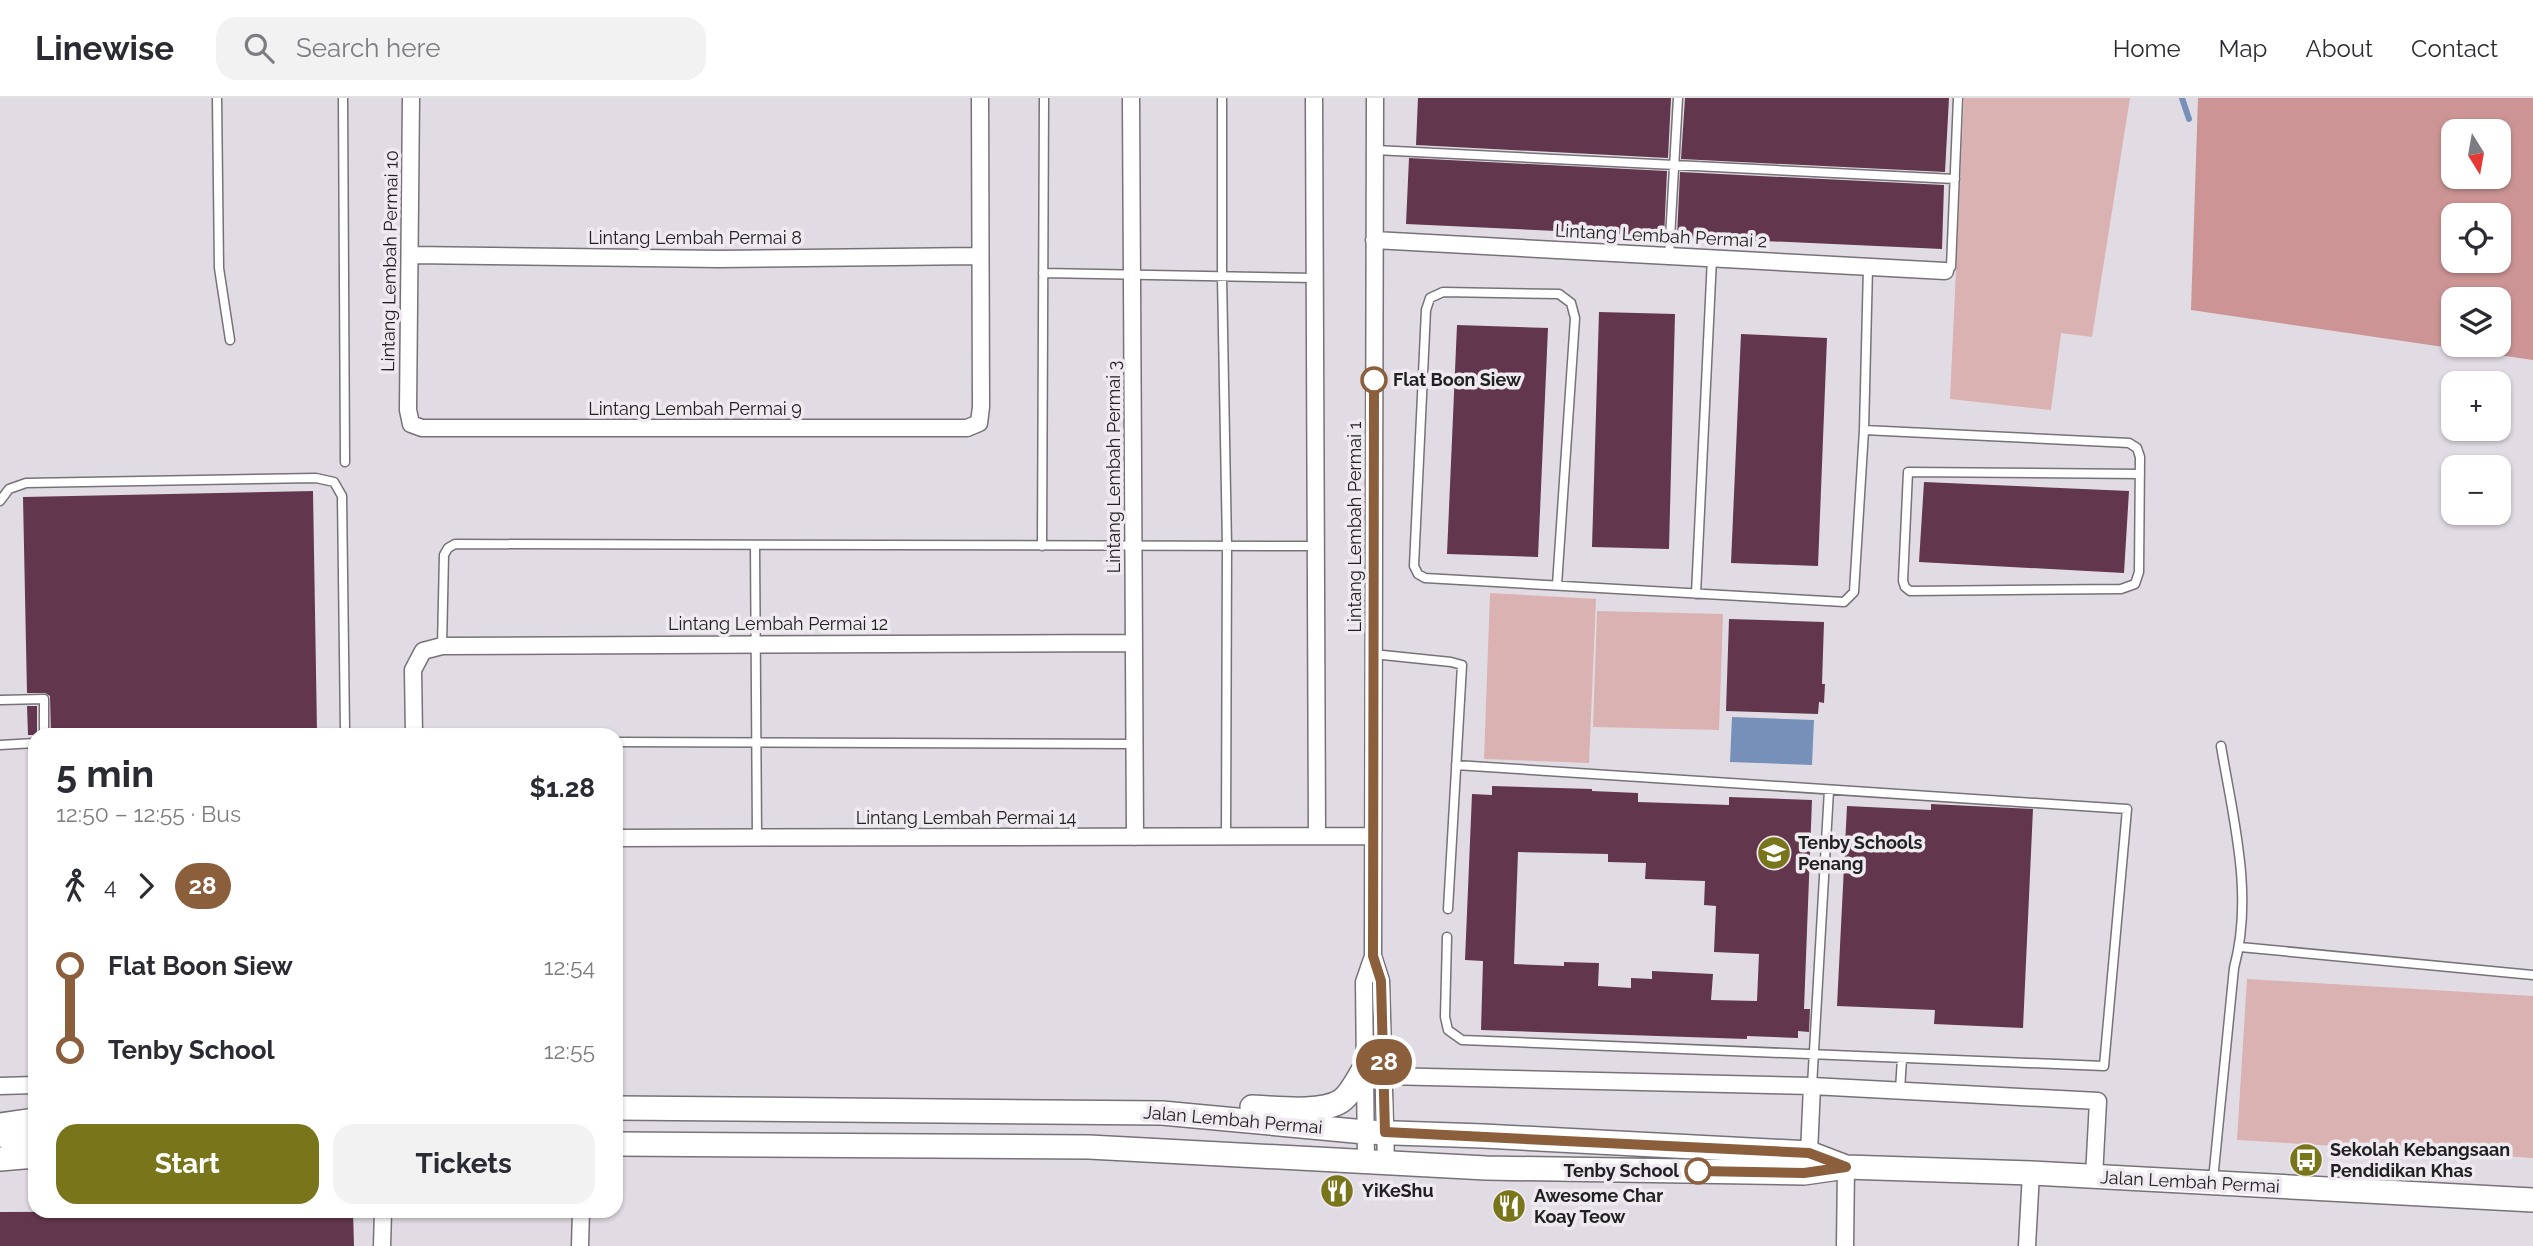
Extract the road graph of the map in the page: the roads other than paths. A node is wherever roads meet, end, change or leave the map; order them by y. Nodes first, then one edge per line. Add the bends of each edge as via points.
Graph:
1 (217, 98) edge
2 (342, 98) edge
3 (411, 98) edge
4 (980, 98) edge
5 (1044, 98) edge
6 (1131, 98) edge
7 (1222, 98) edge
8 (1314, 98) edge
9 (1375, 98) edge
10 (1678, 98) edge
11 (1958, 98) edge
12 (1375, 150) junction
13 (1674, 163) junction
14 (1955, 179) junction
15 (1374, 240) junction
16 (411, 255) junction
17 (979, 256) junction
18 (1669, 256) junction
19 (1712, 258) junction
20 (1868, 266) junction
21 (1945, 271) joint
22 (1043, 273) junction
23 (1132, 274) junction
24 (1222, 277) junction
25 (1315, 278) junction
26 (230, 341) dead end
27 (411, 424) joint
28 (1864, 430) junction
29 (345, 462) dead end
30 (2140, 474) junction
31 (0, 501) edge
32 (755, 545) junction
33 (1042, 546) junction
34 (1134, 546) junction
35 (1227, 546) junction
36 (1316, 546) junction
37 (1557, 585) junction
38 (1696, 594) junction
39 (755, 643) junction
40 (1134, 643) junction
41 (442, 646) junction
42 (1373, 654) junction
43 (0, 700) edge
44 (44, 728) edge
45 (345, 728) edge
46 (414, 728) edge
47 (623, 742) edge
48 (756, 742) junction
49 (28, 743) edge
50 (1135, 744) junction
51 (0, 745) edge
52 (2221, 746) dead end
53 (1456, 765) junction
54 (1829, 790) junction
55 (1226, 836) junction
56 (1317, 836) junction
57 (1373, 836) junction
58 (1135, 837) junction
59 (623, 838) edge
60 (757, 838) junction
61 (1448, 909) dead end
62 (1447, 937) dead end
63 (2240, 947) junction
64 (2533, 975) edge
65 (1814, 1054) junction
66 (1902, 1058) junction
67 (1374, 1073) junction
68 (28, 1085) edge
69 (0, 1086) edge
70 (1812, 1086) junction
71 (1900, 1090) junction
72 (623, 1108) edge
73 (1162, 1113) junction
74 (28, 1121) edge
75 (0, 1127) edge
76 (1375, 1132) junction
77 (28, 1140) edge
78 (623, 1144) edge
79 (1809, 1153) junction
80 (28, 1157) edge
81 (0, 1159) edge
82 (1376, 1163) junction
83 (1846, 1167) junction
84 (2031, 1173) junction
85 (2094, 1177) junction
86 (2213, 1183) junction
87 (2533, 1200) edge
88 (383, 1218) edge
89 (581, 1218) edge
90 (382, 1246) edge
91 (580, 1246) edge
92 (1845, 1246) edge
93 (2027, 1246) edge

1 - 26 lane via 219,268
2 - 29 lane
3 - 16 street, Lintang Lembah Permai 10
4 - 17 street
5 - 22 lane
6 - 23 street, Lintang Lembah Permai 3
7 - 24 lane
8 - 25 street
9 - 12 street, Lintang Lembah Permai 1
10 - 13 lane
11 - 14 lane
12 - 13 lane
12 - 15 street, Lintang Lembah Permai 1
13 - 14 lane
13 - 18 lane
14 - 21 lane via 1951,267
15 - 18 street, Lintang Lembah Permai 2
15 - 42 street, Lintang Lembah Permai 1
16 - 17 street, Lintang Lembah Permai 8
16 - 27 street, Lintang Lembah Permai 10
17 - 27 street, Lintang Lembah Permai 9 via 979,423 967,428 422,428
18 - 19 street, Lintang Lembah Permai 2
19 - 20 street, Lintang Lembah Permai 2
19 - 38 lane
20 - 21 street, Lintang Lembah Permai 2
20 - 28 lane
22 - 23 lane
22 - 33 lane
23 - 24 lane
23 - 34 street, Lintang Lembah Permai 3
24 - 25 lane
24 - 35 lane
25 - 36 street
28 - 30 lane via 2129,443 2137,448
28 - 38 lane via 1850,598 1844,602
30 - 30 lane via 1908,472 1905,587 1910,591 2121,589 2135,584 2140,572
31 - 45 lane via 9,489 26,483 316,478 334,482 342,496
32 - 33 lane
32 - 39 lane
32 - 41 lane via 455,544 444,555
33 - 34 lane
34 - 35 lane
34 - 40 street, Lintang Lembah Permai 3
35 - 36 lane
35 - 55 lane
36 - 56 street
37 - 37 lane via 1425,578 1414,566 1426,310 1430,298 1443,292 1559,294 1571,303 1575,318
37 - 38 lane
39 - 40 street, Lintang Lembah Permai 12
39 - 41 street, Lintang Lembah Permai 12
39 - 48 lane
40 - 50 street, Lintang Lembah Permai 3
41 - 46 street, Lintang Lembah Permai 12 via 423,651 413,670
42 - 53 lane via 1462,666
42 - 57 street, Lintang Lembah Permai 1
43 - 44 lane via 44,699
47 - 48 lane
48 - 50 lane
48 - 60 lane
49 - 51 lane
50 - 58 street, Lintang Lembah Permai 3
52 - 63 lane via 2244,889
53 - 54 lane
53 - 61 lane
54 - 65 lane
54 - 66 lane via 2127,809 2104,1066
55 - 56 street, Lintang Lembah Permai 14
55 - 58 street, Lintang Lembah Permai 14
56 - 57 street, Lintang Lembah Permai 14
57 - 67 street, Lintang Lembah Permai 1 via 1373,956 1364,982
58 - 60 street, Lintang Lembah Permai 14
59 - 60 street, Lintang Lembah Permai 14
62 - 65 lane via 1445,1017 1448,1030 1462,1040
63 - 64 lane
63 - 86 lane via 2234,968
65 - 66 lane
65 - 70 lane
66 - 71 lane
67 - 70 street
67 - 73 main road via 1330,1105
67 - 76 street, Lintang Lembah Permai 1
68 - 69 street
70 - 71 street
70 - 79 street
71 - 85 street via 2098,1101
72 - 73 main road, Jalan Lembah Permai
73 - 76 main road, Jalan Lembah Permai
74 - 75 main road
75 - 77 main road via 8,1138
76 - 79 main road, Jalan Lembah Permai
76 - 82 street, Lintang Lembah Permai 1
78 - 82 main road, Jalan Lembah Permai via 1089,1147
79 - 83 main road, Jalan Lembah Permai
80 - 81 main road
82 - 83 main road, Jalan Lembah Permai via 1804,1173
83 - 84 main road, Jalan Lembah Permai
83 - 92 street
84 - 85 main road, Jalan Lembah Permai
84 - 93 street
85 - 86 main road, Jalan Lembah Permai
86 - 87 main road, Jalan Lembah Permai
88 - 90 street
89 - 91 street

